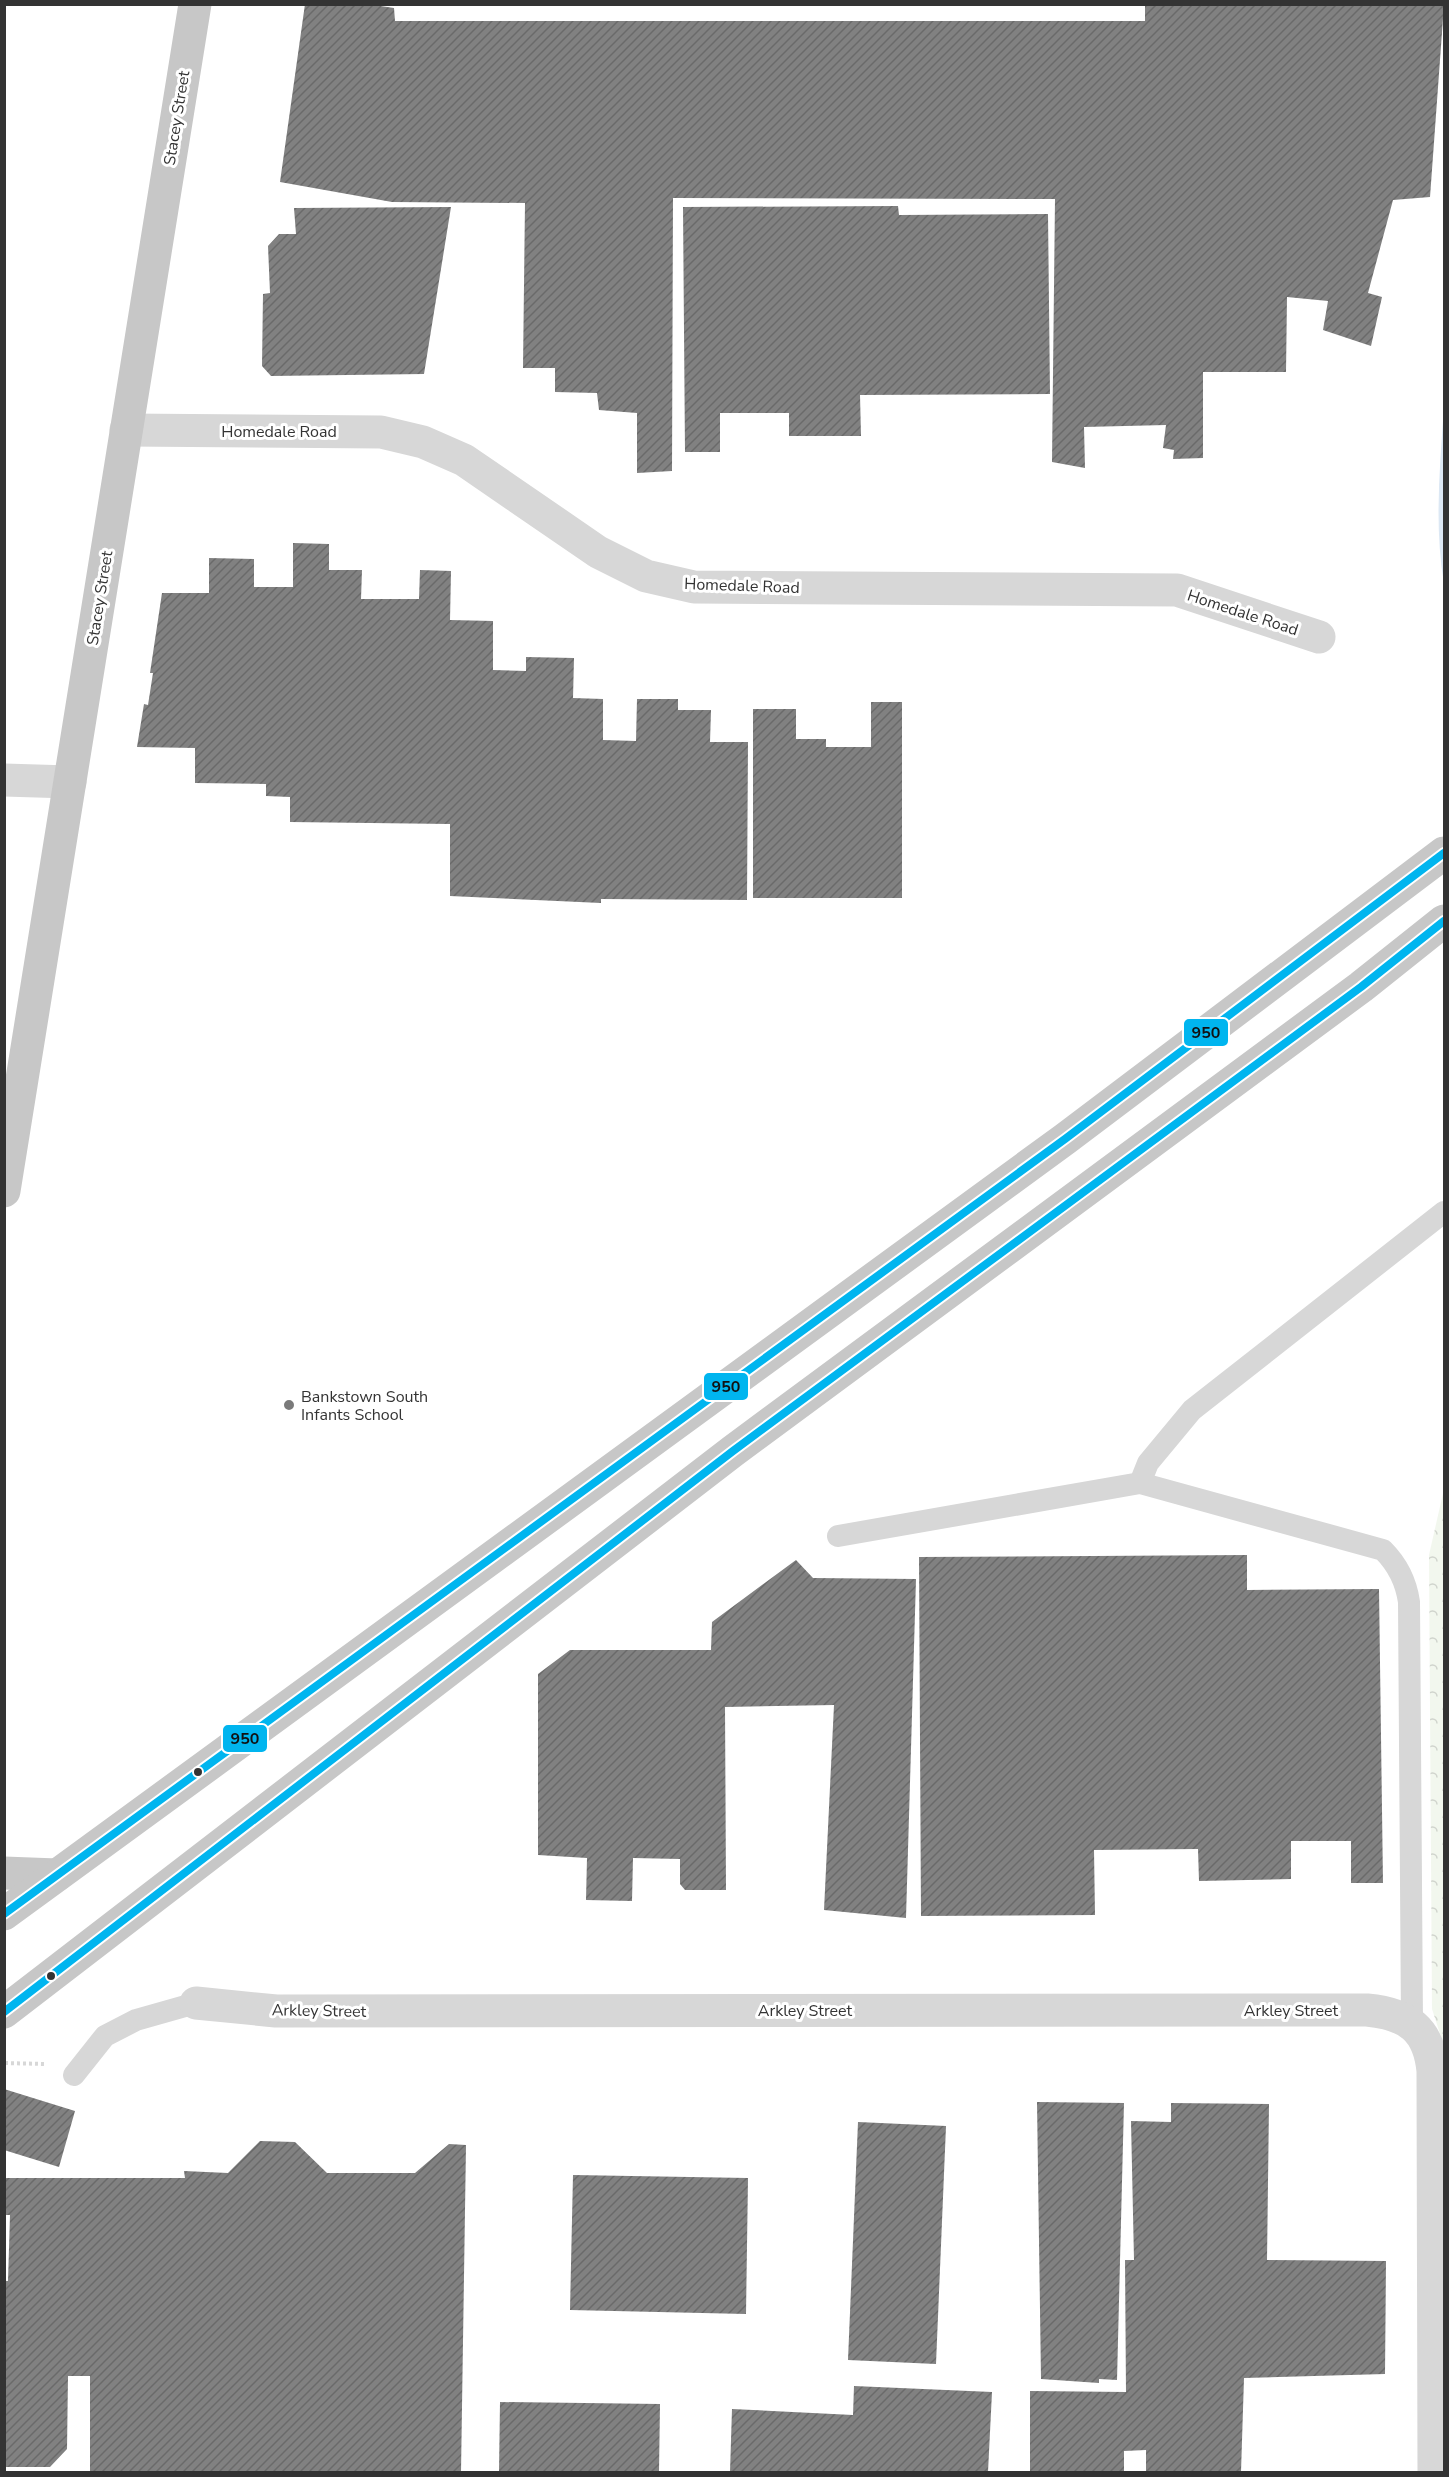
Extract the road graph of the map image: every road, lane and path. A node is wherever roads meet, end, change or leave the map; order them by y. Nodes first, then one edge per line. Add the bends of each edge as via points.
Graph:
1 (195, 4) edge
2 (126, 430) junction
3 (1319, 637) dead end
4 (4, 780) edge
5 (70, 783) junction
6 (1444, 853) edge
7 (1444, 921) edge
8 (1444, 950) edge
9 (1360, 987) junction
10 (4, 1191) edge
11 (1444, 1212) edge
12 (1140, 1483) junction
13 (838, 1536) dead end
14 (4, 1873) edge
15 (57, 1875) junction
16 (4, 1914) edge
17 (196, 2003) joint
18 (4, 2012) edge
19 (1412, 2023) junction
20 (74, 2075) dead end
21 (1434, 2472) edge

1 - 2 highway, Stacey Street
2 - 3 street, Homedale Road via 381,432 423,442 464,460 598,552 646,576 694,587 1177,590
2 - 5 highway, Stacey Street
4 - 5 street
5 - 10 highway, Stacey Street
6 - 15 highway via 1065,1139
7 - 9 highway
8 - 9 highway
9 - 18 highway via 733,1451
11 - 12 lane via 1192,1410 1148,1463
12 - 13 lane
12 - 19 lane via 1369,1544 1383,1550 1406,1585
14 - 15 highway
15 - 16 highway
17 - 19 street, Arkley Street via 276,2011 1367,2010 1400,2016
17 - 20 lane via 136,2020 105,2036
19 - 21 street via 1431,2053 1433,2071

